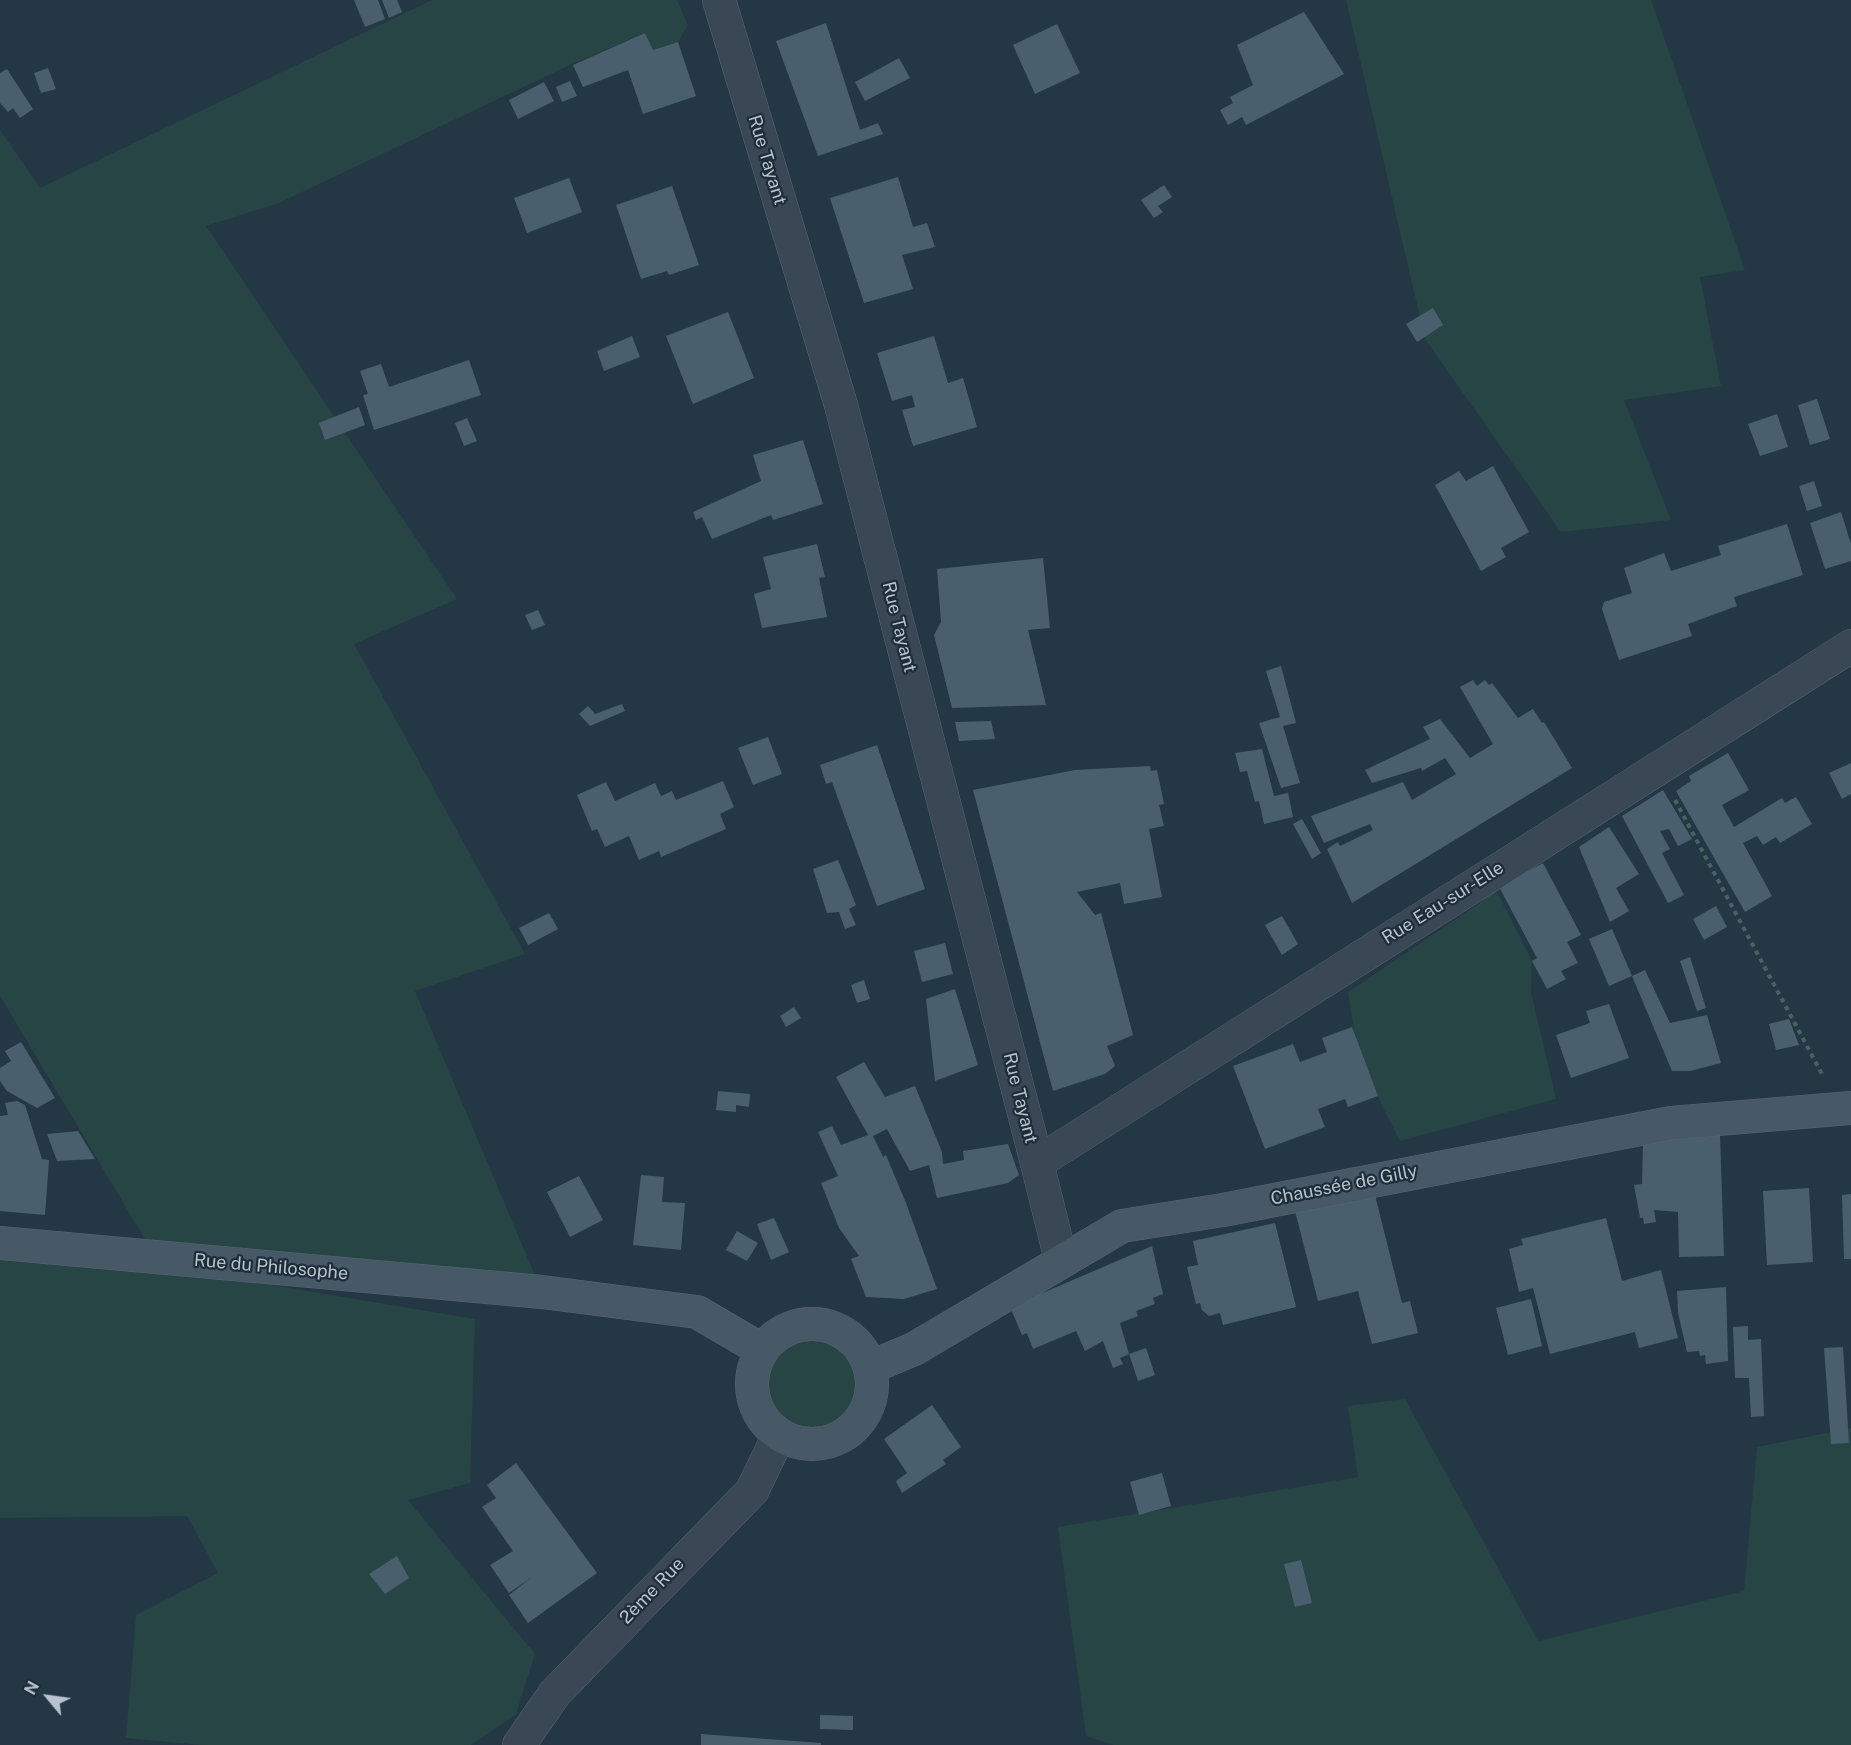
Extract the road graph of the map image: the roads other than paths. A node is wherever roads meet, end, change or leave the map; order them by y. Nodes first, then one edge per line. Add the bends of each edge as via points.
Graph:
1 (719, 0) edge
2 (1851, 646) edge
3 (1846, 1109) edge
4 (1037, 1163) junction
5 (0, 1243) edge
6 (1061, 1260) junction
7 (762, 1350) junction
8 (871, 1367) junction
9 (778, 1435) junction
10 (519, 1745) edge

1 - 4 street, Rue Tayant via 842,405
2 - 4 street, Rue Eau-sur-Elle
3 - 6 main road, Chaussée de Gilly via 1671,1123 1122,1226
4 - 6 street, Rue Tayant
5 - 7 main road, Rue du Philosophe via 542,1292 698,1312
6 - 8 main road, Chaussée de Gilly via 914,1349
7 - 8 main road via 776,1335 795,1326 816,1323 836,1328 859,1344
7 - 9 main road via 751,1386 755,1405
8 - 9 main road via 872,1394 853,1429 817,1444
9 - 10 street, 2ème Rue via 752,1491 555,1693

